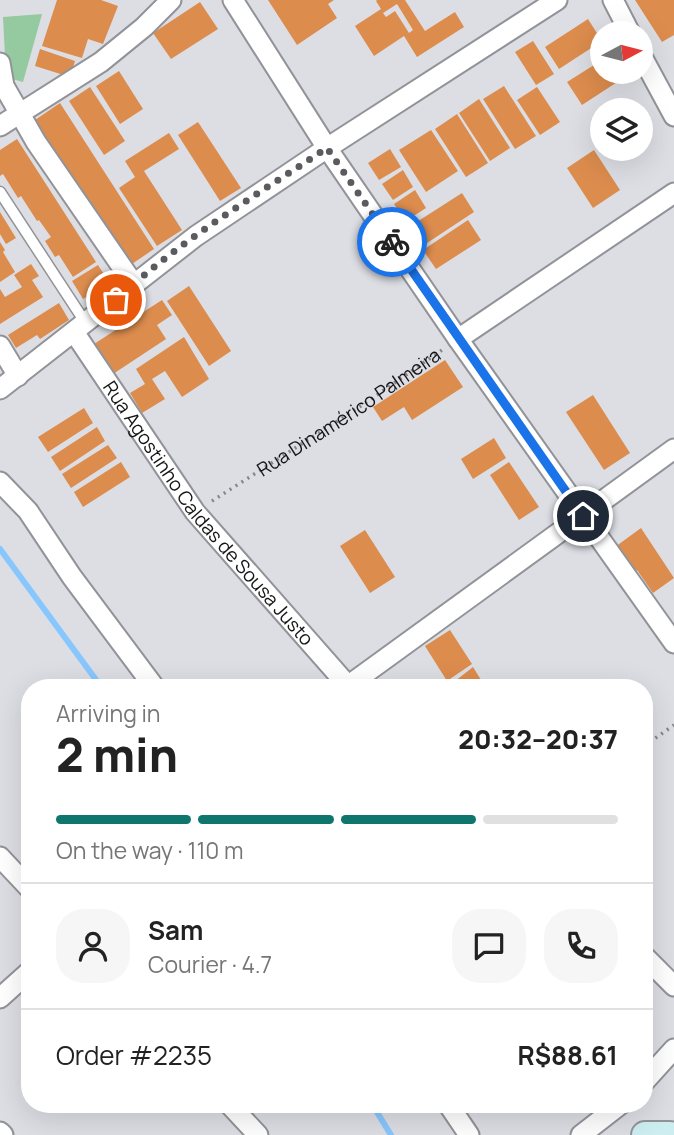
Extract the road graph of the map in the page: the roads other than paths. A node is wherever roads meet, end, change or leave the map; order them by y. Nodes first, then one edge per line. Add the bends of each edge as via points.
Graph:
1 (171, 0) edge
2 (233, 0) edge
3 (557, 0) edge
4 (612, 0) edge
5 (623, 21) edge
6 (0, 63) edge
7 (653, 77) edge
8 (19, 113) junction
9 (674, 116) edge
10 (0, 126) edge
11 (327, 148) junction
12 (0, 192) edge
13 (674, 193) edge
14 (134, 283) junction
15 (79, 327) junction
16 (458, 339) junction
17 (0, 346) edge
18 (18, 376) junction
19 (0, 389) edge
20 (674, 449) edge
21 (0, 482) edge
22 (583, 516) junction
23 (674, 643) edge
24 (148, 679) edge
25 (340, 679) edge
26 (358, 679) edge
27 (0, 857) edge
28 (21, 879) edge
29 (653, 965) edge
30 (21, 979) edge
31 (674, 986) edge
32 (0, 998) edge
33 (674, 1049) edge
34 (653, 1072) edge
35 (237, 1113) edge
36 (453, 1113) edge
37 (610, 1113) edge
38 (258, 1135) edge
39 (469, 1135) edge
40 (582, 1135) edge
41 (645, 1135) edge
42 (670, 1135) edge

1 - 8 street via 101,62
2 - 11 street
3 - 11 street
4 - 5 street
6 - 8 street via 4,86
7 - 9 street
8 - 10 street
8 - 14 street
11 - 14 street
11 - 16 street
12 - 15 lane
13 - 16 street, Rua Dinamérico Palmeira
14 - 15 street
15 - 18 street
15 - 25 street, Rua Agostinho Caldas de Sousa Justo via 195,512
16 - 22 street
17 - 18 street
18 - 19 street
20 - 22 street
21 - 24 street via 28,511
22 - 23 street
22 - 26 street
27 - 28 street
29 - 31 street
30 - 32 street
33 - 34 street
35 - 38 street
36 - 39 street
37 - 40 street
41 - 42 main road

